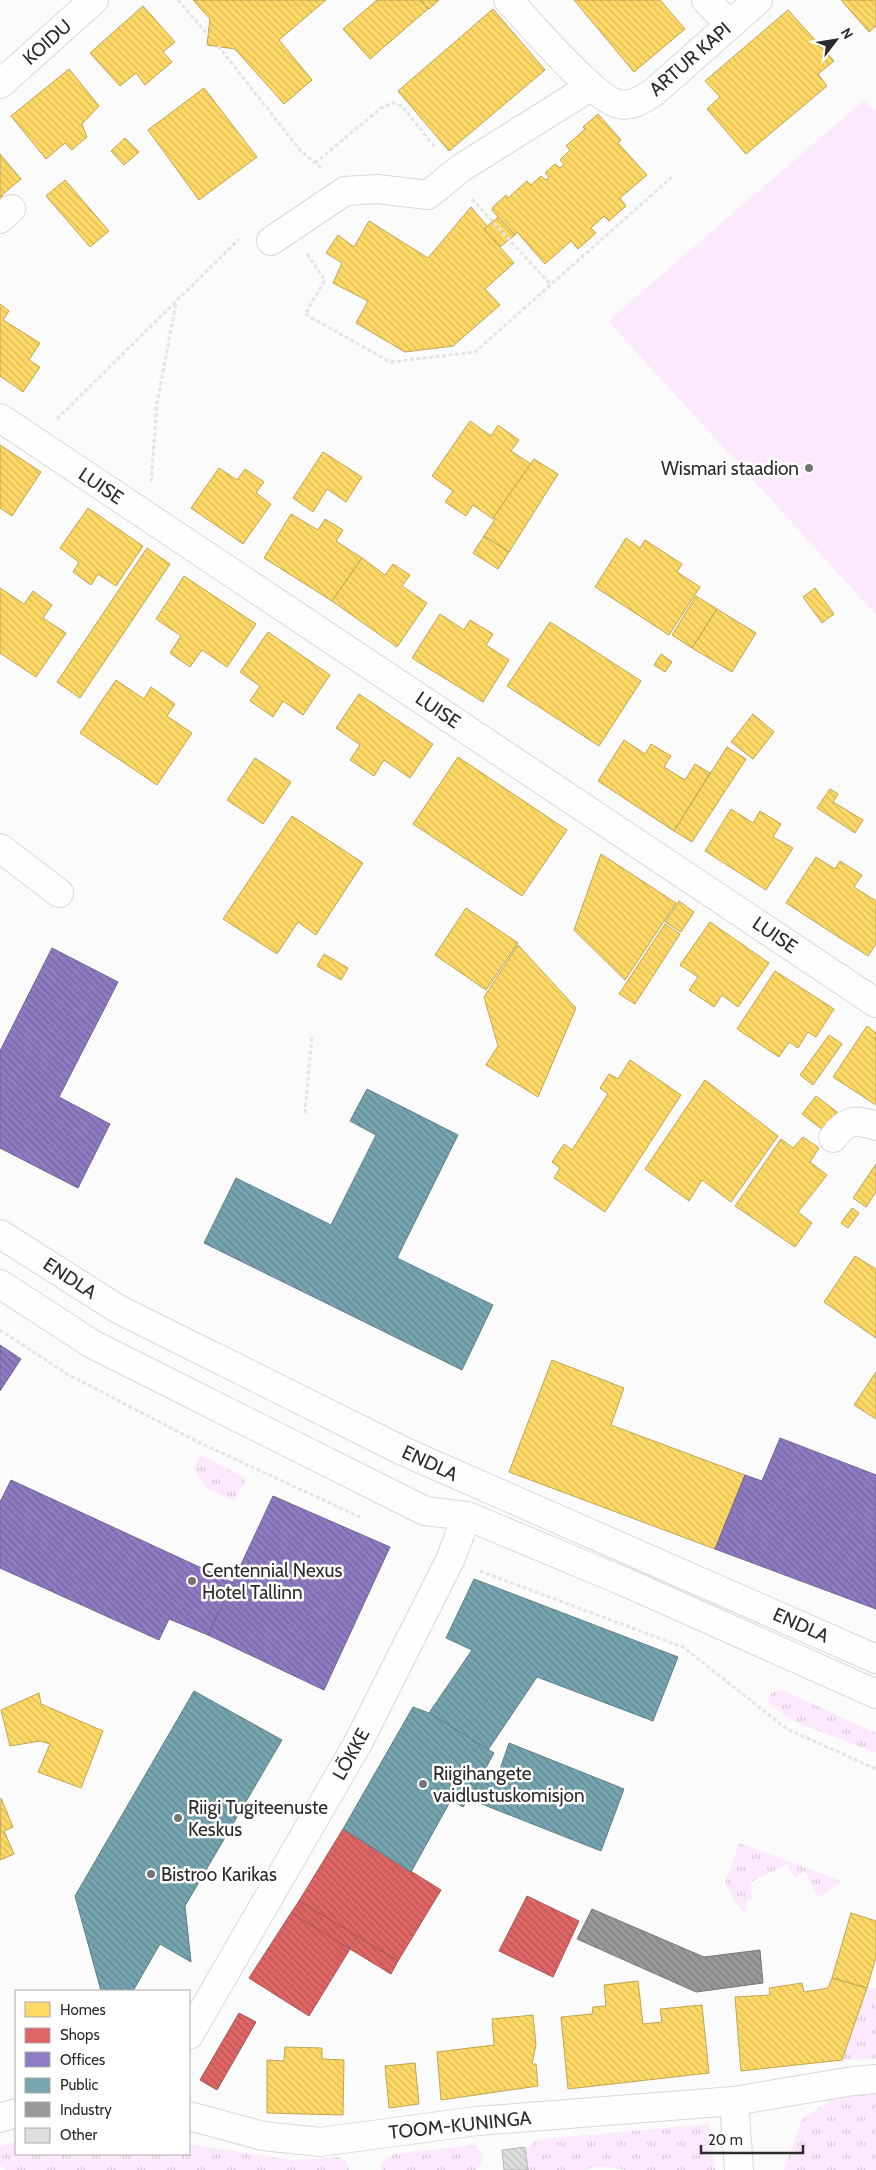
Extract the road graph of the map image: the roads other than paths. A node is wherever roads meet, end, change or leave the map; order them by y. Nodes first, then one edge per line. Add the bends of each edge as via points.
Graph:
1 (94, 0) edge
2 (508, 0) edge
3 (706, 0) edge
4 (758, 0) edge
5 (730, 25) junction
6 (0, 84) edge
7 (590, 88) junction
8 (280, 235) road end
9 (0, 418) edge
10 (0, 848) edge
11 (59, 893) dead end
12 (876, 1003) edge
13 (876, 1126) edge
14 (833, 1138) dead end
15 (0, 1234) edge
16 (0, 1284) edge
17 (467, 1516) junction
18 (876, 1659) edge
19 (876, 1694) edge
20 (190, 2034) edge
21 (876, 2079) edge
22 (734, 2101) junction
23 (15, 2113) edge
24 (190, 2116) edge
25 (0, 2118) edge
26 (739, 2170) edge

1 - 6 main road, KOIDU
2 - 7 main road, ARTUR KAPI
3 - 5 main road
4 - 5 main road, ARTUR KAPI
5 - 7 main road, ARTUR KAPI via 636,104 618,104
7 - 8 main road via 452,176 428,195 377,189 345,191
9 - 12 main road, LUISE
10 - 11 main road
13 - 14 main road via 859,1121 849,1123 841,1127
15 - 18 main road, ENDLA via 118,1309 406,1452
16 - 17 main road, ENDLA via 92,1344 386,1493 425,1511
17 - 19 main road, ENDLA
17 - 20 main road, LÕKKE via 450,1560 358,1743
21 - 22 main road, TOOM-KUNINGA
22 - 24 main road, TOOM-KUNINGA via 476,2121 320,2142 263,2136
22 - 26 main road
23 - 25 main road

